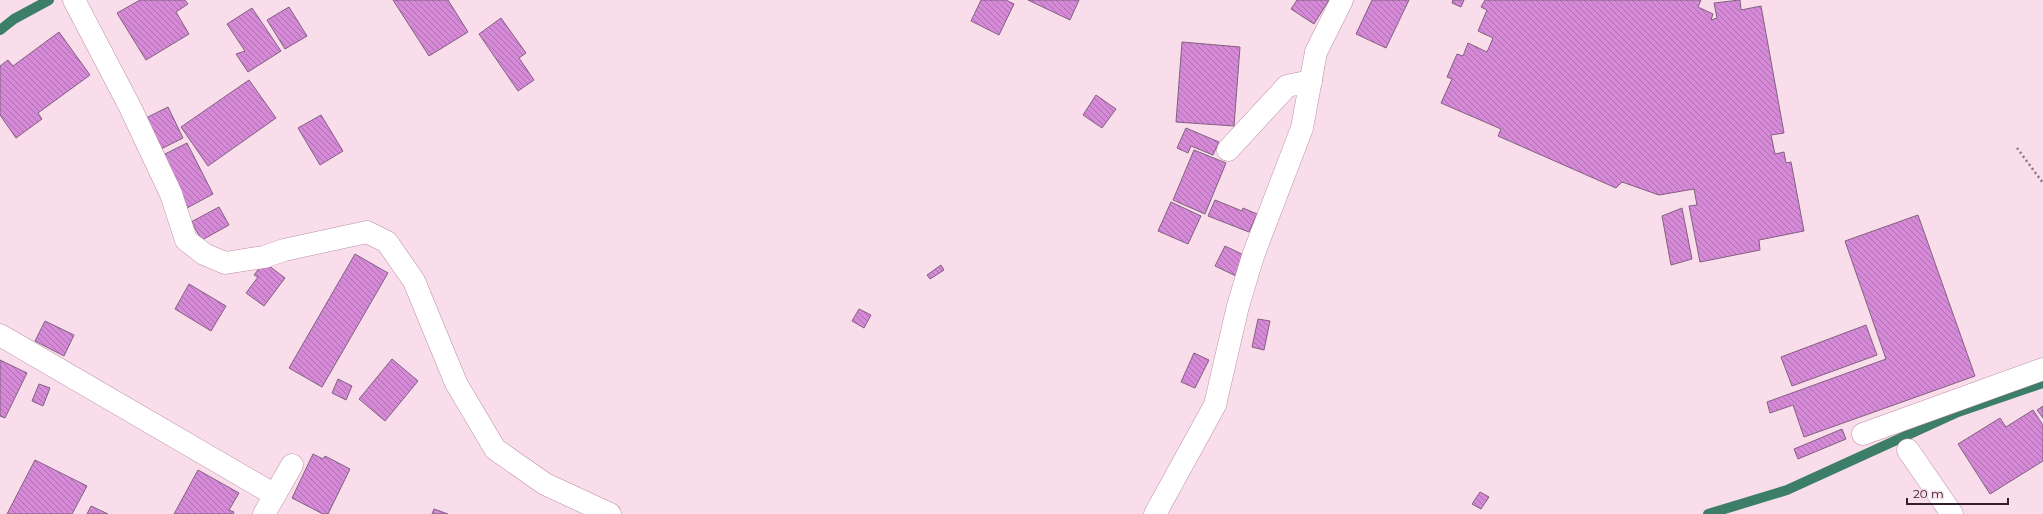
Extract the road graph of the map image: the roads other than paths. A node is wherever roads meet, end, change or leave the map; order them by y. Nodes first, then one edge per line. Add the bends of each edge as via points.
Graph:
1 (74, 0) edge
2 (1342, 0) edge
3 (1311, 81) junction
4 (1228, 150) dead end
5 (0, 335) edge
6 (2043, 369) edge
7 (1863, 434) dead end
8 (1908, 450) dead end
9 (292, 465) dead end
10 (275, 495) junction
11 (264, 514) edge
12 (610, 514) edge
13 (1155, 514) edge
14 (1952, 514) edge

1 - 12 street via 134,115 171,194 186,240 204,254 225,263 264,257 284,250 367,232 387,242 414,281 456,382 495,449 546,484
2 - 3 street via 1316,52
3 - 4 street via 1287,86
3 - 13 street via 1302,128 1251,263 1215,404
5 - 10 street
6 - 7 street
8 - 14 street
9 - 10 street
10 - 11 street

